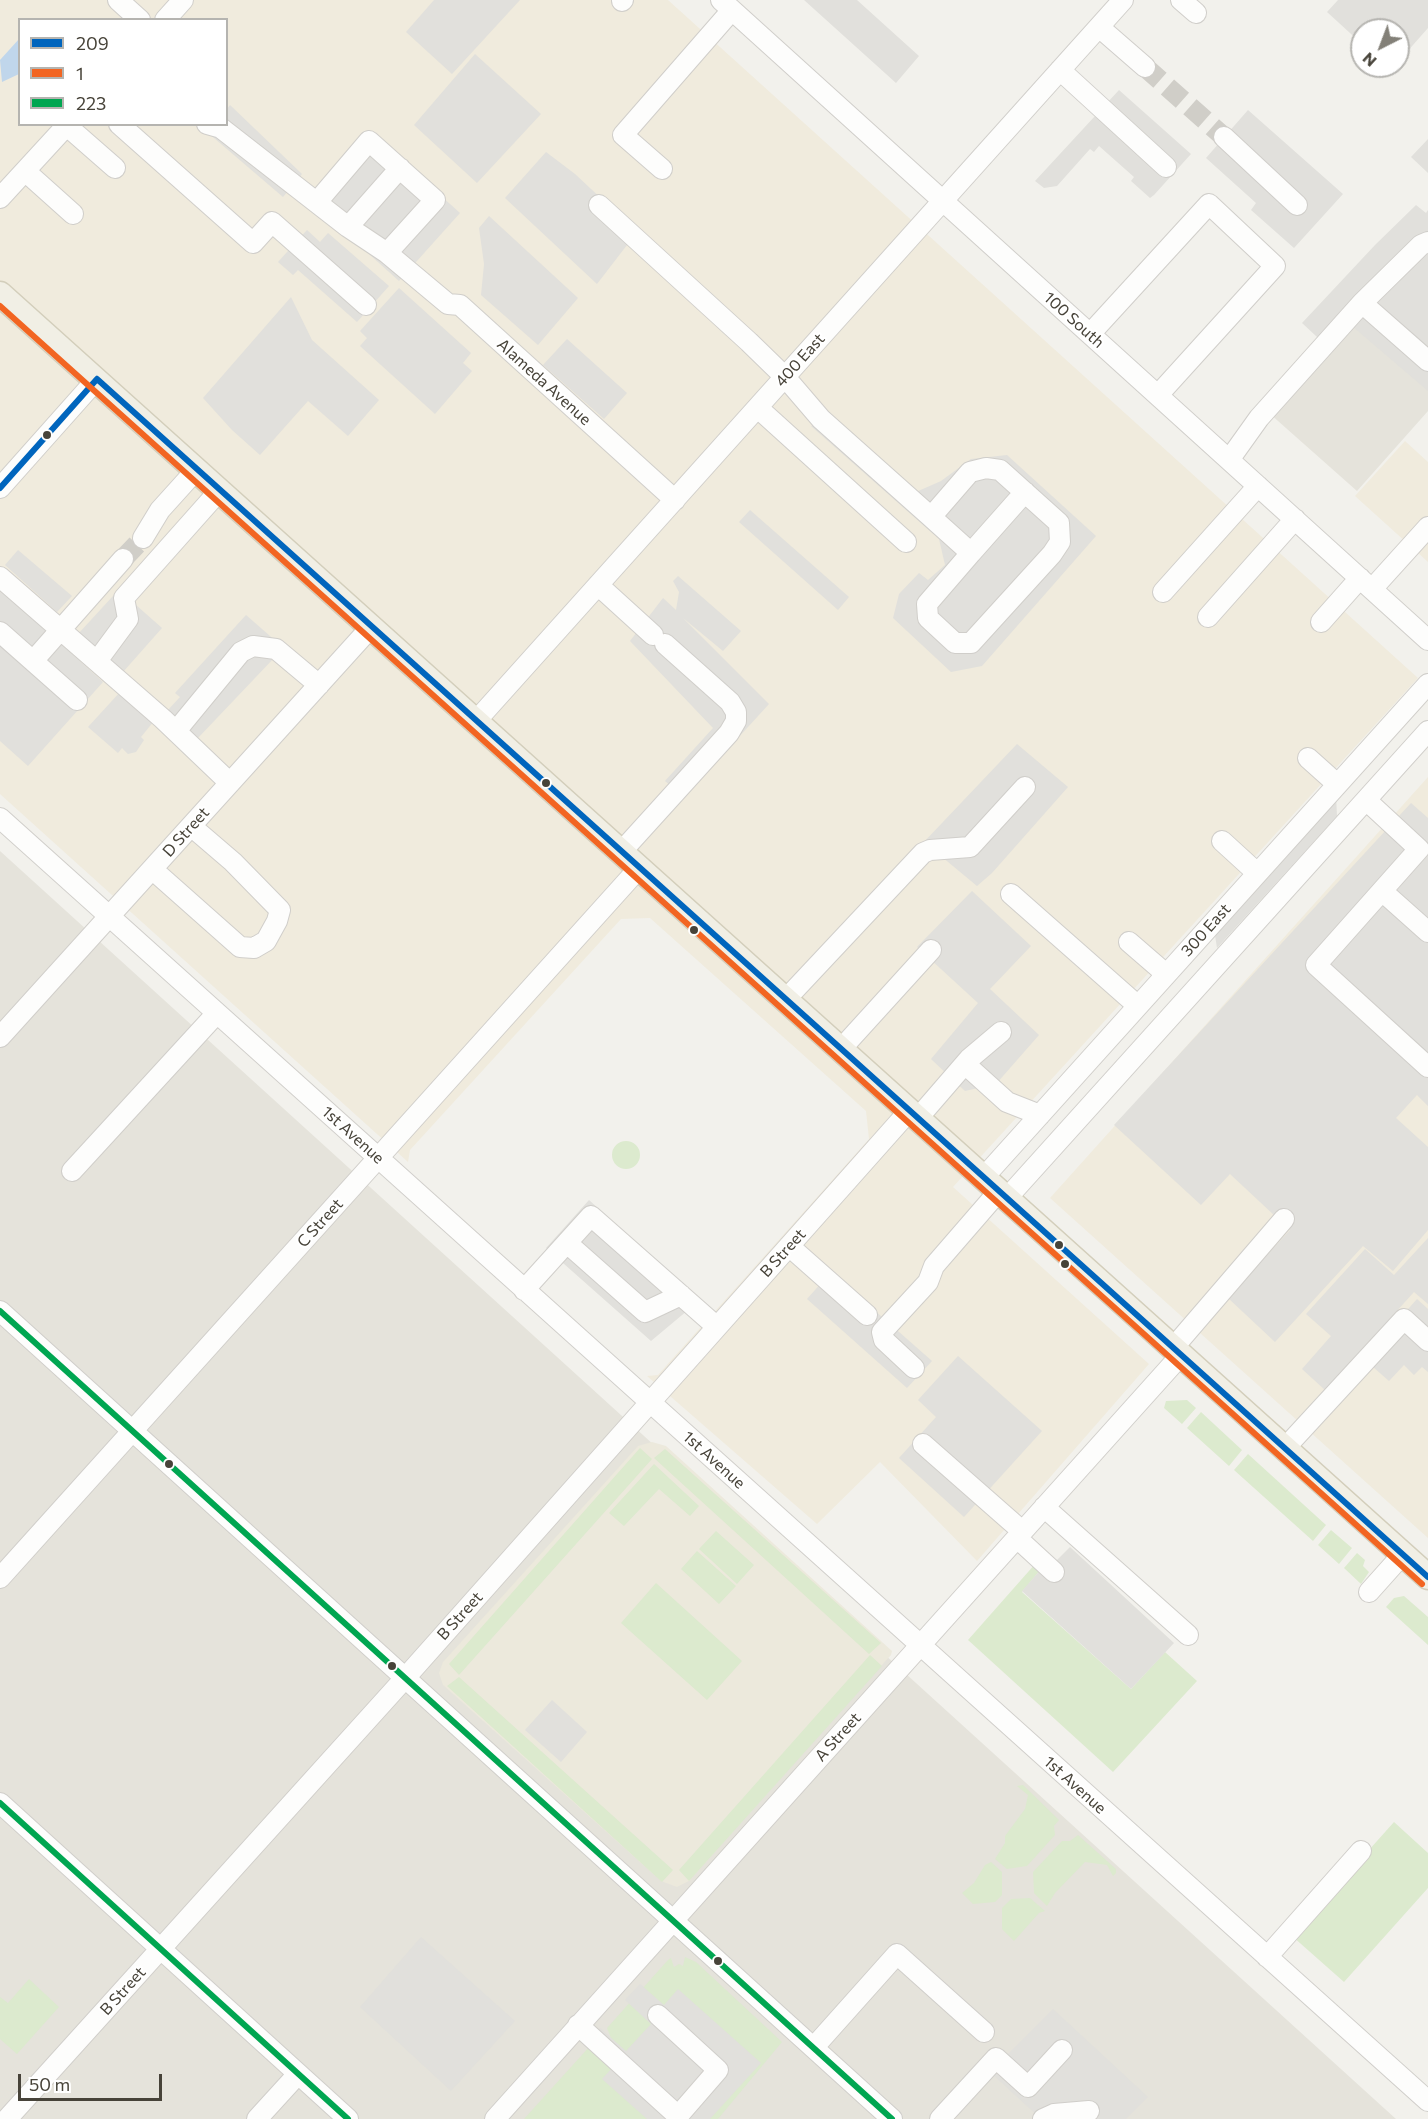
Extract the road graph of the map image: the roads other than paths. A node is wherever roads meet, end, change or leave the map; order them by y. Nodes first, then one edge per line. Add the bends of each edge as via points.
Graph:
1 (118, 0) edge
2 (183, 0) edge
3 (1124, 0) edge
4 (1181, 0) edge
5 (727, 5) edge
6 (1196, 13) dead end
7 (138, 18) edge
8 (167, 18) edge
9 (1099, 27) junction
10 (1145, 67) tunnel mouth
11 (1060, 70) junction
12 (67, 126) edge
13 (69, 126) edge
14 (121, 126) edge
15 (214, 126) edge
16 (1224, 137) tunnel mouth
17 (1166, 167) dead end
18 (115, 168) dead end
19 (400, 168) junction
20 (662, 169) dead end
21 (25, 171) junction
22 (0, 198) edge
23 (943, 201) junction
24 (317, 202) junction
25 (599, 205) dead end
26 (1297, 205) dead end
27 (73, 214) dead end
28 (348, 227) junction
29 (1428, 242) edge
30 (387, 253) junction
31 (0, 294) edge
32 (1362, 303) junction
33 (366, 305) dead end
34 (1090, 334) junction
35 (1428, 361) edge
36 (785, 377) junction
37 (97, 379) junction
38 (1158, 395) junction
39 (758, 408) junction
40 (1229, 460) junction
41 (197, 469) junction
42 (1258, 486) junction
43 (0, 488) edge
44 (220, 490) junction
45 (1025, 492) junction
46 (675, 500) junction
47 (931, 517) junction
48 (1295, 519) junction
49 (1428, 526) edge
50 (143, 537) tunnel mouth
51 (906, 542) dead end
52 (971, 553) junction
53 (123, 559) tunnel mouth
54 (0, 577) edge
55 (1366, 583) junction
56 (598, 585) junction
57 (1163, 592) dead end
58 (1208, 617) dead end
59 (1321, 622) dead end
60 (372, 626) junction
61 (60, 630) junction
62 (0, 632) edge
63 (1428, 640) edge
64 (33, 661) junction
65 (97, 661) junction
66 (1428, 684) edge
67 (319, 685) junction
68 (77, 700) dead end
69 (476, 721) junction
70 (176, 731) junction
71 (1428, 731) edge
72 (1308, 758) dead end
73 (230, 783) junction
74 (1337, 784) junction
75 (1025, 787) dead end
76 (1366, 800) junction
77 (0, 818) edge
78 (191, 826) junction
79 (1222, 841) dead end
80 (1424, 853) edge
81 (631, 859) junction
82 (152, 869) junction
83 (1257, 873) junction
84 (1382, 891) junction
85 (1011, 894) dead end
86 (109, 916) junction
87 (1428, 932) edge
88 (1129, 942) dead end
89 (931, 950) dead end
90 (1166, 974) junction
91 (786, 999) junction
92 (1138, 1006) junction
93 (217, 1013) junction
94 (1001, 1032) dead end
95 (0, 1037) edge
96 (841, 1049) junction
97 (965, 1064) junction
98 (1428, 1066) edge
99 (914, 1114) junction
100 (1040, 1115) junction
101 (378, 1158) junction
102 (72, 1171) dead end
103 (997, 1189) junction
104 (1284, 1219) dead end
105 (567, 1243) junction
106 (789, 1245) junction
107 (524, 1290) junction
108 (681, 1295) junction
109 (0, 1311) edge
110 (867, 1315) dead end
111 (717, 1327) junction
112 (1428, 1341) edge
113 (1177, 1351) junction
114 (914, 1368) dead end
115 (650, 1403) junction
116 (133, 1430) junction
117 (923, 1444) dead end
118 (1285, 1448) junction
119 (1044, 1507) junction
120 (1019, 1535) junction
121 (1403, 1554) junction
122 (1054, 1572) dead end
123 (1428, 1577) edge
124 (0, 1578) edge
125 (1369, 1592) dead end
126 (1188, 1635) dead end
127 (920, 1646) junction
128 (406, 1677) junction
129 (0, 1803) edge
130 (1361, 1851) dead end
131 (673, 1919) junction
132 (161, 1949) junction
133 (1267, 1957) junction
134 (658, 2015) dead end
135 (578, 2025) junction
136 (984, 2032) dead end
137 (814, 2047) junction
138 (1062, 2050) dead end
139 (298, 2074) junction
140 (1428, 2101) edge
141 (1089, 2111) dead end
142 (7, 2119) edge
143 (257, 2119) edge
144 (348, 2119) edge
145 (495, 2119) edge
146 (892, 2119) edge
147 (940, 2119) edge
148 (1043, 2119) edge

1 - 7 street
2 - 8 street
3 - 9 street, 400 East
4 - 6 street
5 - 20 street via 623,135
5 - 23 street, 100 South
9 - 10 street
9 - 11 street, 400 East
11 - 17 street
11 - 23 street, 400 East
12 - 21 street
13 - 18 street
14 - 33 street via 253,243 272,222
15 - 24 street, Alameda Avenue
16 - 26 street
19 - 24 street via 369,141
19 - 28 street
19 - 30 street via 435,200
21 - 22 street
21 - 27 street
23 - 34 street, 100 South
23 - 36 street, 400 East
24 - 28 street, Alameda Avenue
25 - 36 street
28 - 30 street, Alameda Avenue
29 - 32 street
30 - 46 street, Alameda Avenue via 448,304 460,305
31 - 37 main road
32 - 35 street
32 - 40 street via 1259,418
34 - 38 street, 100 South
34 - 38 street via 1209,204 1275,266
36 - 39 street, 400 East
36 - 47 street via 821,419
37 - 41 main road
37 - 43 street
38 - 40 street, 100 South
39 - 46 street, 400 East
39 - 51 street
40 - 42 street, 100 South
41 - 44 main road
41 - 50 street via 160,510
42 - 48 street, 100 South
42 - 57 street
44 - 60 main road
44 - 65 street via 124,598 128,618
45 - 47 street via 1000,470 970,472
45 - 52 street
45 - 52 street via 1059,523 1060,543 970,643 955,643 928,618 927,604
46 - 56 street, 400 East
47 - 52 street
48 - 55 street, 100 South
48 - 58 street
49 - 55 street
53 - 61 street
54 - 61 street
55 - 59 street
55 - 63 street, 100 South
56 - 69 street, 400 East
56 - 81 street, C Street via 730,702 736,712 729,733
60 - 67 street, D Street
60 - 69 main road
61 - 64 street
61 - 65 street
62 - 64 street
64 - 68 street
65 - 70 street
66 - 74 street, 300 East
67 - 70 street via 276,649 253,646 241,652
67 - 73 street, D Street
69 - 81 main road
70 - 73 street
71 - 76 street, 300 East
72 - 74 street
73 - 78 street, D Street
74 - 83 street, 300 East
75 - 91 street via 970,847 923,853
76 - 80 street
76 - 103 street, 300 East
77 - 86 street, 1st Avenue
78 - 82 street, D Street
78 - 82 street via 280,910 266,941 254,948 240,947
79 - 83 street
80 - 84 street
81 - 91 main road
81 - 101 street, C Street
82 - 86 street, D Street
83 - 90 street, 300 East
84 - 87 street
84 - 98 street via 1316,965
85 - 92 street
86 - 93 street, 1st Avenue
86 - 95 street, D Street
88 - 90 street
89 - 96 street
90 - 92 street, 300 East
91 - 96 main road
92 - 100 street, 300 East
93 - 101 street, 1st Avenue
93 - 102 street
94 - 97 street, B Street
96 - 99 main road
97 - 99 street, B Street
97 - 100 street via 1007,1102
99 - 103 main road
99 - 106 street, B Street
100 - 103 street, 300 East
101 - 107 street, 1st Avenue
101 - 116 street, C Street
103 - 113 main road
103 - 114 street via 933,1266 927,1282 882,1332 884,1340
104 - 113 street, A Street
105 - 107 street
105 - 108 street via 645,1312
105 - 108 street via 591,1216
106 - 110 street
106 - 111 street, B Street
107 - 115 street, 1st Avenue
108 - 111 street
109 - 116 street
111 - 115 street, B Street
112 - 118 street via 1404,1319
113 - 118 main road
113 - 119 street, A Street
115 - 127 street, 1st Avenue
115 - 128 street, B Street
116 - 124 street, C Street
116 - 128 street
117 - 120 street
118 - 121 main road
119 - 120 street, A Street
119 - 126 street
120 - 122 street
120 - 127 street, A Street
121 - 123 main road
121 - 125 street
127 - 131 street, A Street
127 - 133 street, 1st Avenue
128 - 131 street
128 - 132 street, B Street
129 - 132 street
130 - 133 street
131 - 135 street, A Street
131 - 137 street
132 - 139 street
132 - 142 street, B Street
133 - 140 street, 1st Avenue
134 - 135 street via 718,2070 678,2116
135 - 145 street, A Street
136 - 137 street via 897,1954
137 - 146 street
138 - 147 street via 1028,2087 996,2058
139 - 143 street
139 - 144 street
141 - 148 street via 1054,2114

